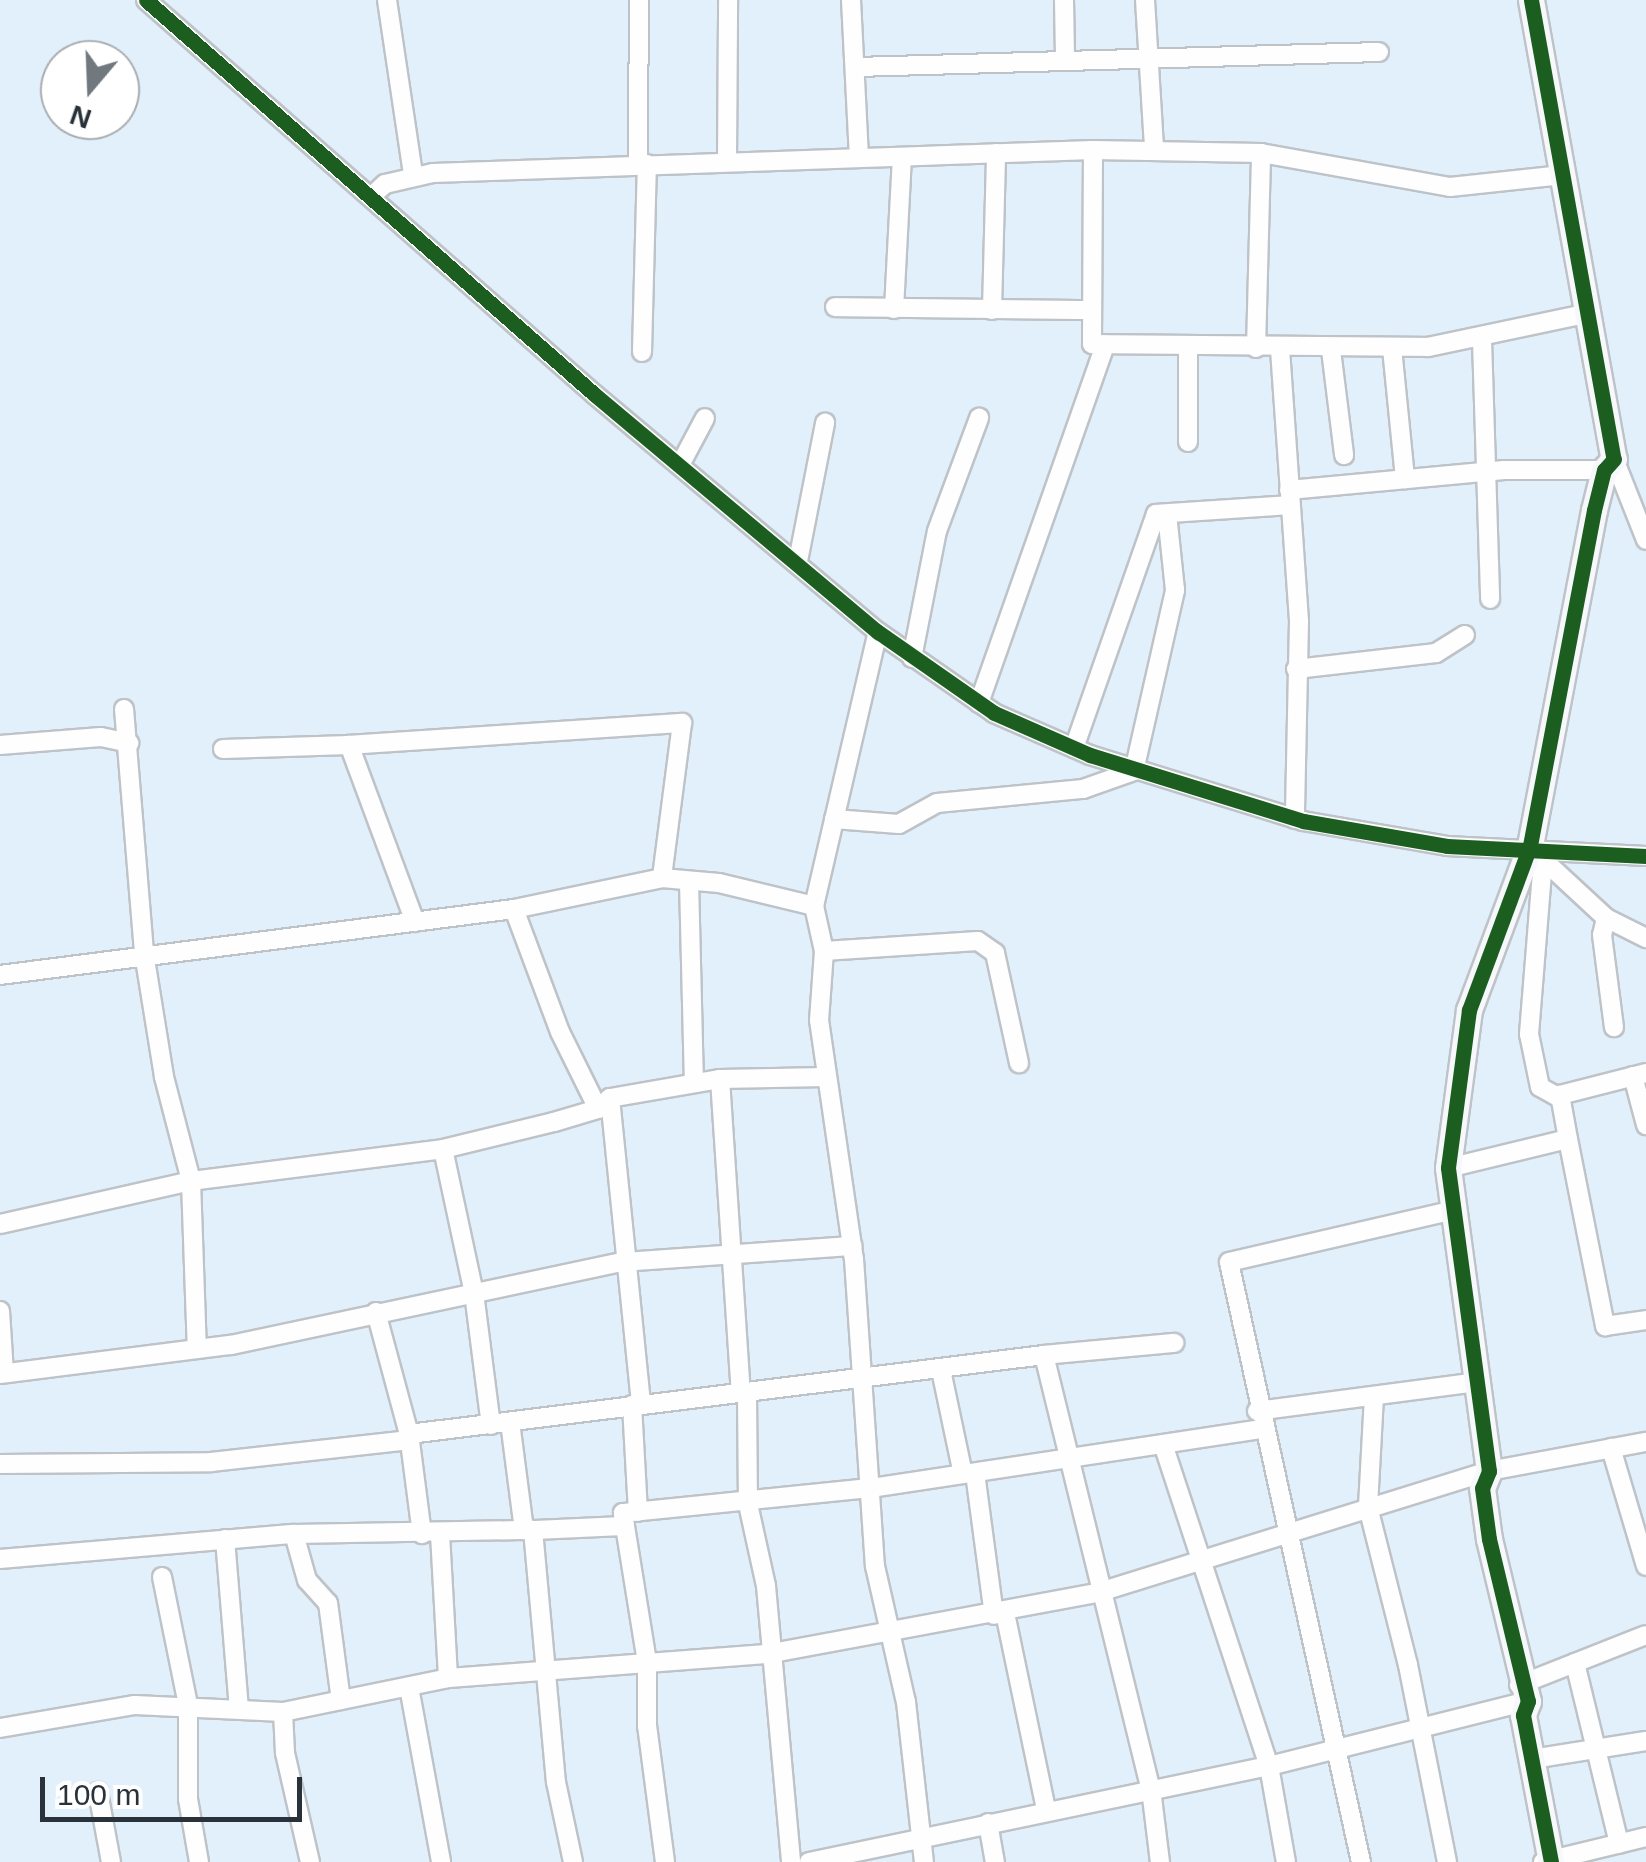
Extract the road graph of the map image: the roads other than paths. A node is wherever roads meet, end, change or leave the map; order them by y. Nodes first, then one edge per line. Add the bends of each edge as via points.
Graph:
1 (146, 0) edge
2 (387, 0) edge
3 (638, 0) edge
4 (728, 0) edge
5 (851, 0) edge
6 (1064, 0) edge
7 (1145, 0) edge
8 (1531, 0) edge
9 (1379, 52) dead end
10 (1066, 60) junction
11 (1148, 60) junction
12 (856, 67) junction
13 (1154, 149) junction
14 (1093, 150) junction
15 (996, 153) junction
16 (1261, 153) junction
17 (902, 156) junction
18 (859, 158) junction
19 (727, 160) junction
20 (642, 164) junction
21 (413, 175) junction
22 (1562, 175) junction
23 (373, 195) junction
24 (835, 307) dead end
25 (894, 309) junction
26 (992, 310) junction
27 (1091, 310) junction
28 (1584, 314) junction
29 (1482, 340) junction
30 (1105, 344) junction
31 (1188, 346) junction
32 (1256, 348) junction
33 (1392, 348) junction
34 (1280, 349) junction
35 (1331, 350) junction
36 (642, 352) dead end
37 (705, 418) dead end
38 (978, 418) dead end
39 (824, 424) dead end
40 (1188, 442) dead end
41 (1344, 455) dead end
42 (1609, 464) junction
43 (680, 465) junction
44 (1486, 471) junction
45 (1405, 479) junction
46 (1289, 498) junction
47 (1167, 514) junction
48 (1646, 540) edge
49 (798, 561) junction
50 (1490, 600) dead end
51 (878, 632) junction
52 (1466, 635) dead end
53 (912, 658) junction
54 (1296, 669) junction
55 (979, 703) junction
56 (124, 709) dead end
57 (128, 743) junction
58 (0, 745) edge
59 (349, 745) junction
60 (1074, 748) junction
61 (223, 750) dead end
62 (1134, 771) junction
63 (834, 819) junction
64 (1295, 819) junction
65 (1536, 853) junction
66 (1646, 856) edge
67 (662, 878) junction
68 (689, 881) junction
69 (814, 906) junction
70 (514, 909) junction
71 (1606, 918) junction
72 (415, 922) junction
73 (1646, 938) edge
74 (824, 950) junction
75 (144, 953) junction
76 (0, 975) edge
77 (1614, 1027) dead end
78 (1020, 1063) dead end
79 (1640, 1074) edge
80 (826, 1077) junction
81 (720, 1079) junction
82 (694, 1084) junction
83 (1558, 1098) junction
84 (604, 1103) junction
85 (1646, 1126) edge
86 (1568, 1138) junction
87 (443, 1148) junction
88 (1448, 1168) junction
89 (191, 1181) junction
90 (1454, 1210) junction
91 (0, 1224) edge
92 (852, 1246) junction
93 (734, 1258) junction
94 (623, 1262) junction
95 (474, 1293) junction
96 (0, 1310) edge
97 (376, 1312) junction
98 (1646, 1320) edge
99 (1174, 1342) dead end
100 (196, 1349) junction
101 (1044, 1355) junction
102 (942, 1370) junction
103 (2, 1374) edge
104 (858, 1380) junction
105 (1477, 1382) junction
106 (744, 1393) junction
107 (1374, 1396) junction
108 (637, 1404) junction
109 (1260, 1420) junction
110 (501, 1424) junction
111 (410, 1437) junction
112 (1646, 1442) edge
113 (1163, 1444) junction
114 (1611, 1448) junction
115 (1068, 1456) junction
116 (0, 1464) edge
117 (1489, 1471) junction
118 (969, 1473) junction
119 (871, 1488) junction
120 (748, 1504) junction
121 (1368, 1508) junction
122 (631, 1519) junction
123 (528, 1530) junction
124 (1290, 1530) junction
125 (294, 1534) junction
126 (431, 1534) junction
127 (225, 1540) junction
128 (1201, 1558) junction
129 (0, 1559) edge
130 (1646, 1566) edge
131 (162, 1577) dead end
132 (1100, 1592) junction
133 (999, 1614) junction
134 (888, 1632) junction
135 (1646, 1636) edge
136 (768, 1654) junction
137 (646, 1662) junction
138 (1575, 1663) junction
139 (544, 1670) junction
140 (448, 1678) junction
141 (408, 1687) junction
142 (1523, 1693) junction
143 (342, 1700) junction
144 (188, 1705) junction
145 (239, 1709) junction
146 (282, 1712) junction
147 (1420, 1726) junction
148 (0, 1728) edge
149 (1646, 1741) edge
150 (1340, 1748) junction
151 (1597, 1749) junction
152 (1532, 1760) junction
153 (1268, 1766) junction
154 (1152, 1788) junction
155 (98, 1792) dead end
156 (1046, 1809) junction
157 (988, 1822) junction
158 (1646, 1837) edge
159 (923, 1838) junction
160 (1618, 1844) junction
161 (819, 1861) edge
162 (1548, 1861) edge
163 (112, 1862) edge
164 (199, 1862) edge
165 (310, 1862) edge
166 (441, 1862) edge
167 (574, 1862) edge
168 (665, 1862) edge
169 (791, 1862) edge
170 (924, 1862) edge
171 (995, 1862) edge
172 (1160, 1862) edge
173 (1286, 1862) edge
174 (1361, 1862) edge
175 (1447, 1862) edge

1 - 23 street
2 - 21 street
3 - 20 street
4 - 19 street
5 - 12 street
6 - 10 street
7 - 11 street
8 - 22 street
9 - 11 street
10 - 11 street
10 - 12 street
11 - 13 street
12 - 18 street
13 - 14 street
13 - 16 street
14 - 15 street
14 - 27 street
15 - 17 street
15 - 26 street
16 - 22 street via 1450,188
16 - 32 street
17 - 18 street
17 - 25 street
18 - 19 street
19 - 20 street
20 - 21 street
20 - 36 street
21 - 23 street
22 - 28 street
23 - 43 street
24 - 25 street
25 - 26 street
26 - 27 street
27 - 30 street via 1092,344
28 - 29 street
28 - 42 street
29 - 33 street
29 - 44 street
30 - 31 street
30 - 55 street
31 - 32 street
31 - 40 street
32 - 34 street
33 - 35 street
33 - 45 street
34 - 35 street
34 - 46 street
35 - 41 street
37 - 43 street
38 - 53 street via 937,531
39 - 49 street
42 - 44 street
42 - 48 street
42 - 65 street
43 - 49 street
44 - 45 street
44 - 50 street
45 - 46 street
46 - 47 street
46 - 54 street
47 - 60 street via 1156,514
47 - 62 street via 1173,603
49 - 51 street
51 - 53 street
51 - 63 street
52 - 54 street via 1436,653
53 - 55 street
54 - 64 street
55 - 60 street
56 - 57 street
57 - 58 street via 101,736
57 - 75 street
59 - 61 street
59 - 67 street via 682,723
59 - 72 street
60 - 62 street
62 - 63 street via 1082,789 937,804 900,824
62 - 64 street
63 - 69 street
64 - 65 street via 1447,846
65 - 66 street
65 - 71 street
65 - 83 street via 1529,1034 1540,1087
65 - 88 street via 1469,1010
67 - 68 street
67 - 70 street
68 - 69 street
68 - 82 street
69 - 74 street
70 - 72 street
70 - 84 street via 560,1032
71 - 73 street
71 - 77 street via 1602,935
72 - 75 street
74 - 78 street via 978,941 995,953
74 - 80 street via 819,1020
75 - 76 street
75 - 89 street via 164,1077
79 - 83 street
79 - 85 street
80 - 81 street
80 - 92 street
81 - 82 street
81 - 93 street
82 - 84 street
83 - 86 street
84 - 87 street
84 - 94 street
86 - 88 street
86 - 98 street via 1606,1326
87 - 89 street
87 - 95 street
88 - 90 street
89 - 91 street
89 - 100 street
90 - 105 street
90 - 109 street via 1229,1262
92 - 93 street via 764,1249
92 - 104 street
93 - 94 street
93 - 106 street
94 - 95 street
94 - 108 street
95 - 97 street
95 - 110 street
96 - 103 street
97 - 100 street
97 - 111 street
99 - 101 street
100 - 103 street
101 - 102 street
101 - 115 street
102 - 104 street
102 - 118 street
104 - 106 street
104 - 119 street
105 - 107 street
105 - 117 street
106 - 108 street
106 - 120 street
107 - 109 street
107 - 121 street
108 - 110 street
108 - 122 street
109 - 113 street
109 - 124 street
110 - 111 street
110 - 123 street
111 - 116 street via 211,1462
111 - 126 street
112 - 114 street
113 - 115 street
113 - 128 street
114 - 117 street
114 - 130 street
115 - 118 street
115 - 132 street
117 - 121 street
117 - 142 street via 1482,1488 1487,1522
118 - 119 street
118 - 133 street
119 - 120 street
119 - 134 street via 874,1566
120 - 122 street
120 - 136 street via 766,1586
121 - 124 street
121 - 147 street
122 - 123 street
122 - 137 street
123 - 126 street
123 - 139 street
124 - 128 street
124 - 150 street
125 - 126 street
125 - 127 street
125 - 143 street via 307,1580 328,1603
126 - 140 street
127 - 129 street
127 - 145 street
128 - 132 street
128 - 153 street
131 - 144 street
132 - 133 street
132 - 154 street
133 - 134 street
133 - 156 street
134 - 136 street
134 - 159 street via 906,1702
135 - 138 street
136 - 137 street
136 - 169 street
137 - 139 street
137 - 168 street via 650,1763
138 - 142 street
138 - 151 street
139 - 140 street
139 - 167 street
140 - 141 street
141 - 143 street
141 - 166 street
142 - 147 street
142 - 152 street
143 - 146 street
144 - 145 street
144 - 148 street via 70,1711
144 - 164 street via 188,1798
145 - 146 street
146 - 165 street
147 - 150 street
147 - 175 street
149 - 151 street
150 - 153 street
150 - 174 street
151 - 152 street
151 - 160 street
152 - 162 street
153 - 154 street
153 - 173 street
154 - 156 street
154 - 172 street
155 - 163 street
156 - 157 street
157 - 159 street
157 - 171 street
158 - 160 street
159 - 161 street
159 - 170 street
160 - 162 street

